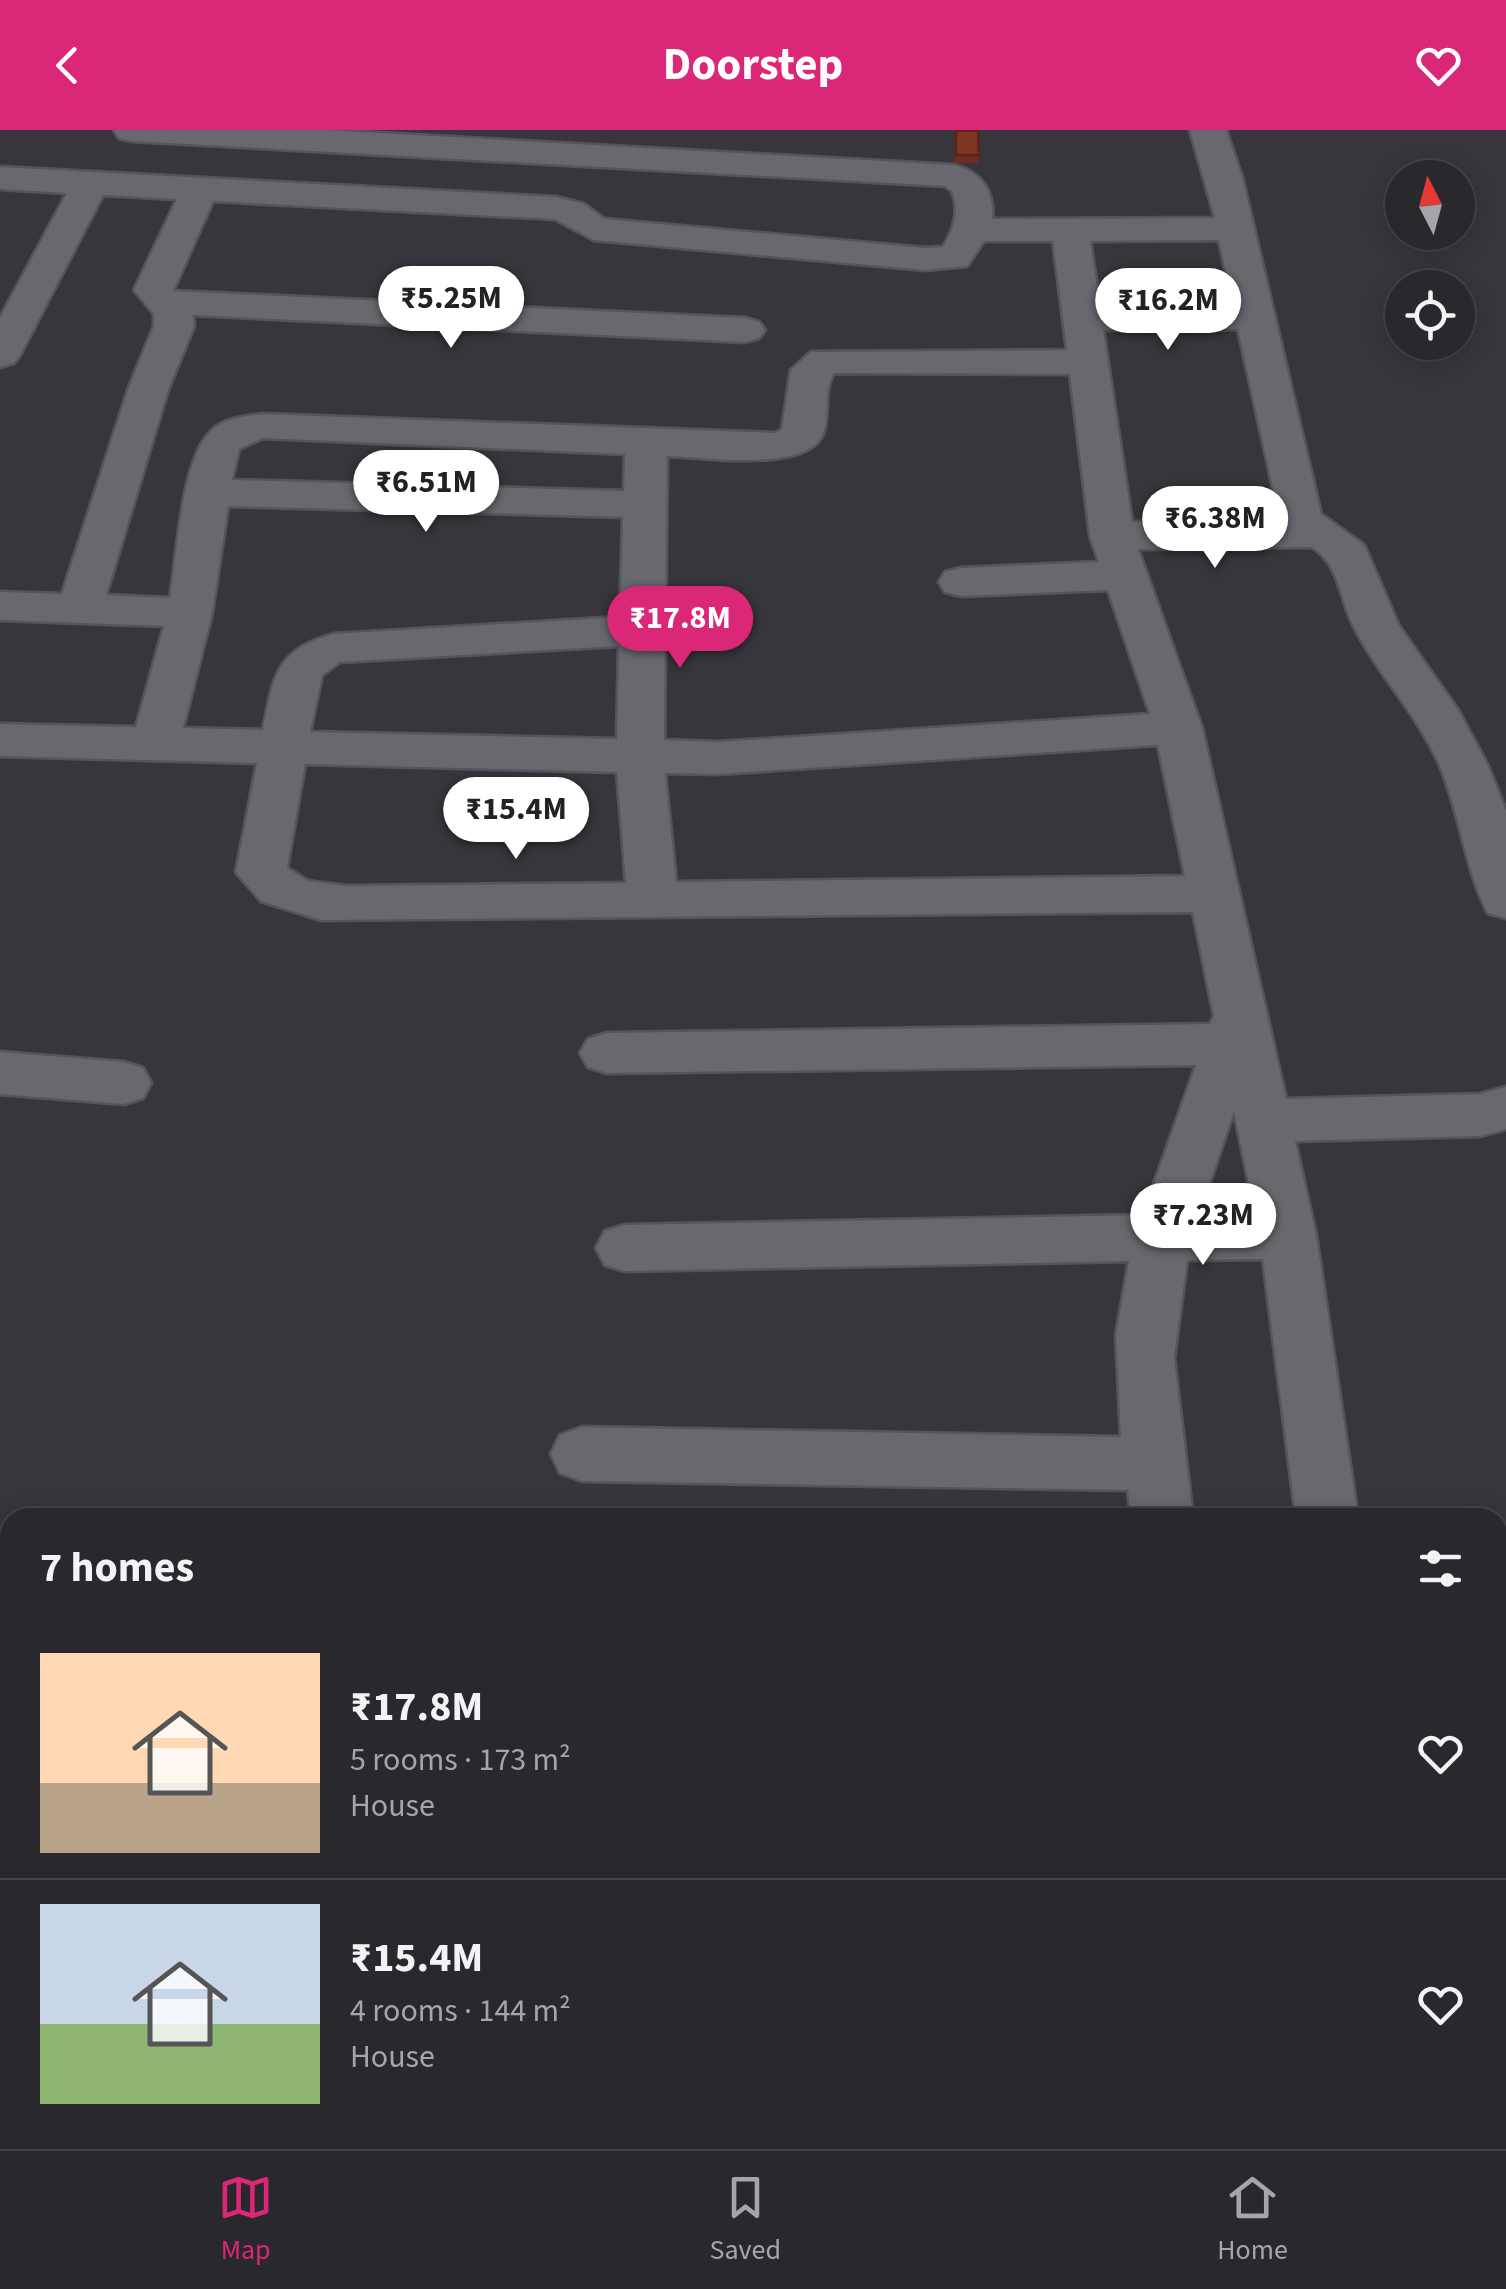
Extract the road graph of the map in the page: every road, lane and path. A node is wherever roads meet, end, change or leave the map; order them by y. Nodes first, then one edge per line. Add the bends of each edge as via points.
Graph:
1 (132, 130) edge
2 (848, 130) edge
3 (1208, 130) edge
4 (238, 134) edge
5 (385, 137) edge
6 (635, 144) edge
7 (850, 169) junction
8 (0, 178) edge
9 (92, 183) junction
10 (199, 192) junction
11 (972, 230) junction
12 (1070, 230) junction
13 (1236, 230) junction
14 (160, 302) junction
15 (1255, 317) junction
16 (745, 330) dead end
17 (1085, 340) junction
18 (0, 355) edge
19 (646, 445) junction
20 (209, 492) junction
21 (645, 504) junction
22 (1316, 533) junction
23 (1119, 556) junction
24 (962, 582) dead end
25 (0, 606) edge
26 (80, 606) junction
27 (190, 612) junction
28 (643, 630) junction
29 (1178, 728) junction
30 (0, 740) edge
31 (154, 744) junction
32 (282, 748) junction
33 (640, 758) junction
34 (1213, 894) junction
35 (653, 900) junction
36 (1506, 900) edge
37 (1234, 1032) junction
38 (607, 1053) dead end
39 (0, 1073) edge
40 (124, 1083) dead end
41 (1506, 1108) edge
42 (1262, 1121) junction
43 (1288, 1235) junction
44 (1166, 1240) junction
45 (625, 1248) dead end
46 (582, 1454) dead end
47 (1159, 1491) edge
48 (1326, 1508) edge

1 - 4 street
2 - 7 street
3 - 13 street
4 - 5 street
5 - 6 street
6 - 7 street
7 - 11 street via 968,182 975,193
8 - 9 street
9 - 10 street
9 - 18 street
10 - 11 street via 556,208 594,229 925,260 954,258
10 - 14 street via 159,272 153,290
11 - 12 street
12 - 13 street
12 - 17 street
13 - 15 street
14 - 16 street
14 - 26 street via 173,308 174,326
15 - 17 street
15 - 22 street via 1301,519
17 - 19 street via 825,361 811,370 802,434 787,445
17 - 23 street
19 - 20 street via 264,426 235,431 220,443
19 - 21 street
20 - 21 street
20 - 27 street
21 - 28 street
22 - 23 street
22 - 36 street via 1337,540 1352,559 1378,629 1469,774 1492,834
23 - 24 street
23 - 29 street
25 - 26 street
26 - 27 street
27 - 31 street
28 - 32 street via 321,651 302,664
28 - 33 street
29 - 33 street
29 - 34 street
30 - 31 street
31 - 32 street
32 - 33 street
32 - 35 street via 261,872 276,891 346,904
33 - 35 street
34 - 35 street
34 - 37 street
37 - 38 street
37 - 42 street
37 - 44 street
39 - 40 street
41 - 42 street via 1480,1115
42 - 43 street
43 - 44 street
43 - 48 street
44 - 45 street
44 - 47 street via 1145,1336
46 - 47 street

